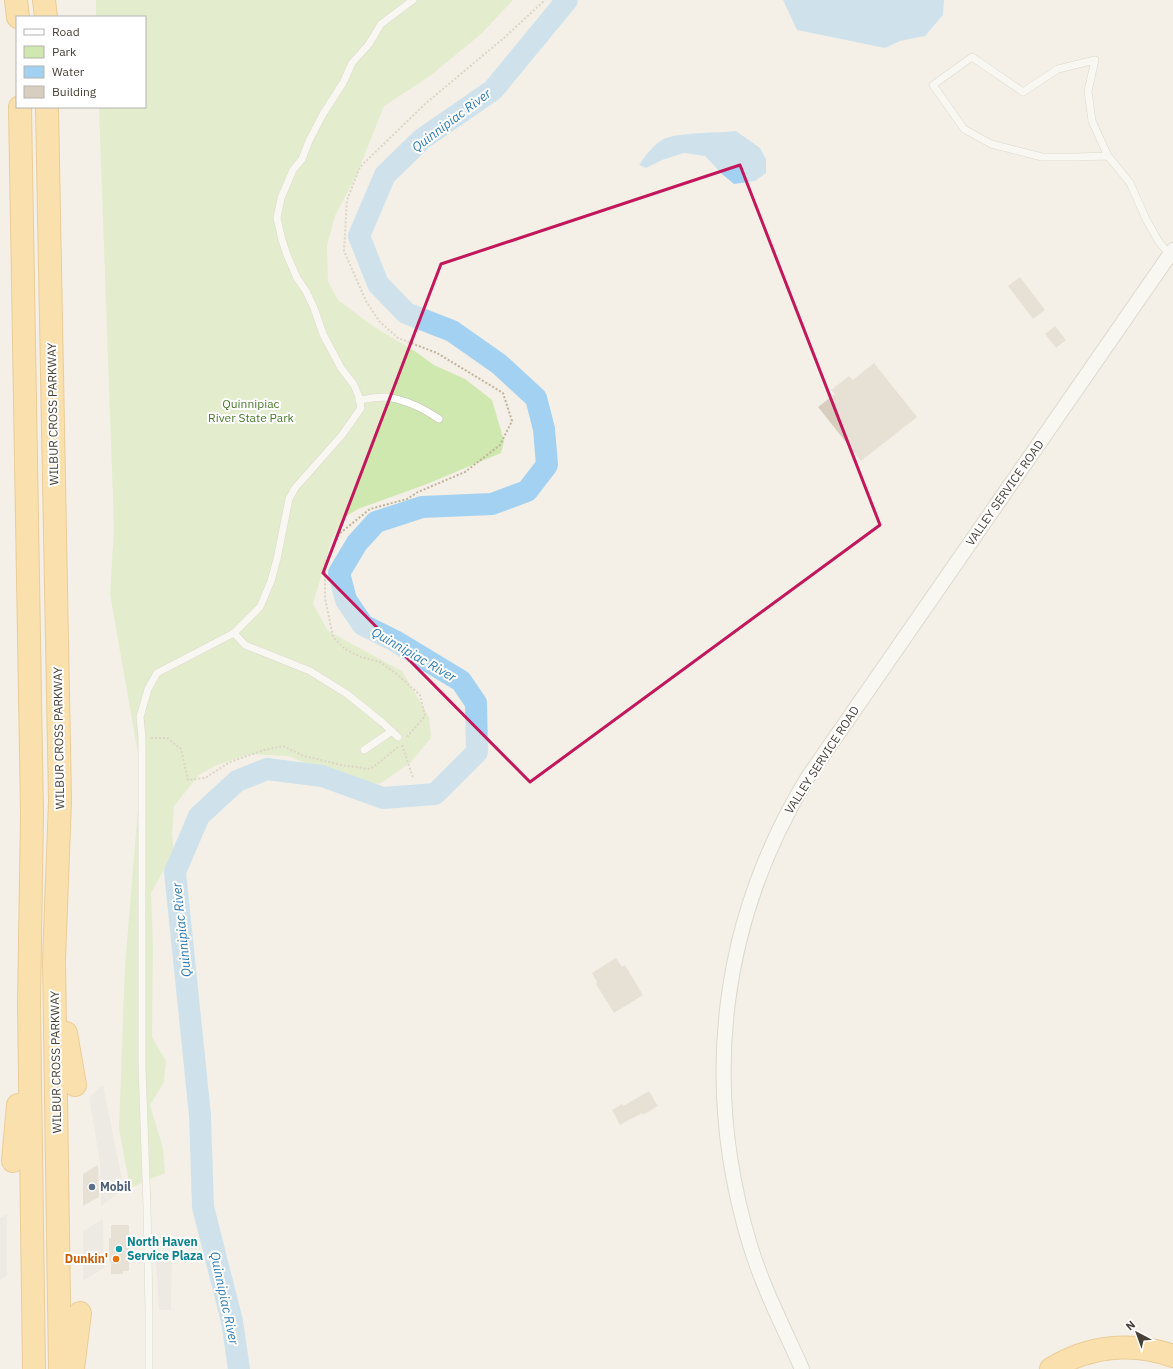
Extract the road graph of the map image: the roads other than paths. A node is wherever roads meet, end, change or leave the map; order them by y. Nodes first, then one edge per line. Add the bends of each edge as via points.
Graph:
1 (16, 0) edge
2 (44, 0) edge
3 (413, 0) edge
4 (18, 16) edge
5 (46, 16) edge
6 (20, 108) edge
7 (47, 108) edge
8 (1108, 156) junction
9 (1171, 252) edge
10 (359, 400) junction
11 (439, 419) dead end
12 (234, 633) junction
13 (392, 731) junction
14 (399, 740) road end
15 (364, 750) dead end
16 (54, 960) junction
17 (29, 1004) junction
18 (75, 1085) dead end
19 (13, 1161) dead end
20 (80, 1313) dead end
21 (1173, 1356) edge
22 (34, 1369) edge
23 (60, 1369) edge
24 (73, 1369) edge
25 (149, 1369) edge
26 (802, 1369) edge
27 (1051, 1369) edge

1 - 4 highway
2 - 5 highway
3 - 10 lane via 382,24 352,63 343,83 323,114 302,159 293,170 281,198 277,218 282,240 297,278 312,302 332,353 354,385
6 - 17 highway via 32,814
7 - 16 highway, WILBUR CROSS PARKWAY via 60,801
8 - 8 lane via 1042,157 991,144 964,129 934,85 972,57 1023,92 1058,69 1095,60 1088,91 1092,121
8 - 9 lane via 1130,183 1159,242
9 - 26 street, VALLEY SERVICE ROAD via 808,777 777,834 754,889 729,987 723,1049 725,1111 733,1174 750,1246 762,1280
10 - 11 lane via 384,397 406,402 426,410
10 - 12 lane via 361,408 350,424 295,488 289,499 277,559 266,594 260,607
12 - 13 lane via 245,645 310,671 323,679 362,705
12 - 25 lane via 156,673 140,716 142,1067
13 - 14 lane
13 - 15 lane
16 - 18 highway
16 - 23 highway, WILBUR CROSS PARKWAY
17 - 19 highway
17 - 22 highway
20 - 24 highway
21 - 27 highway via 1137,1348 1110,1348 1087,1352

